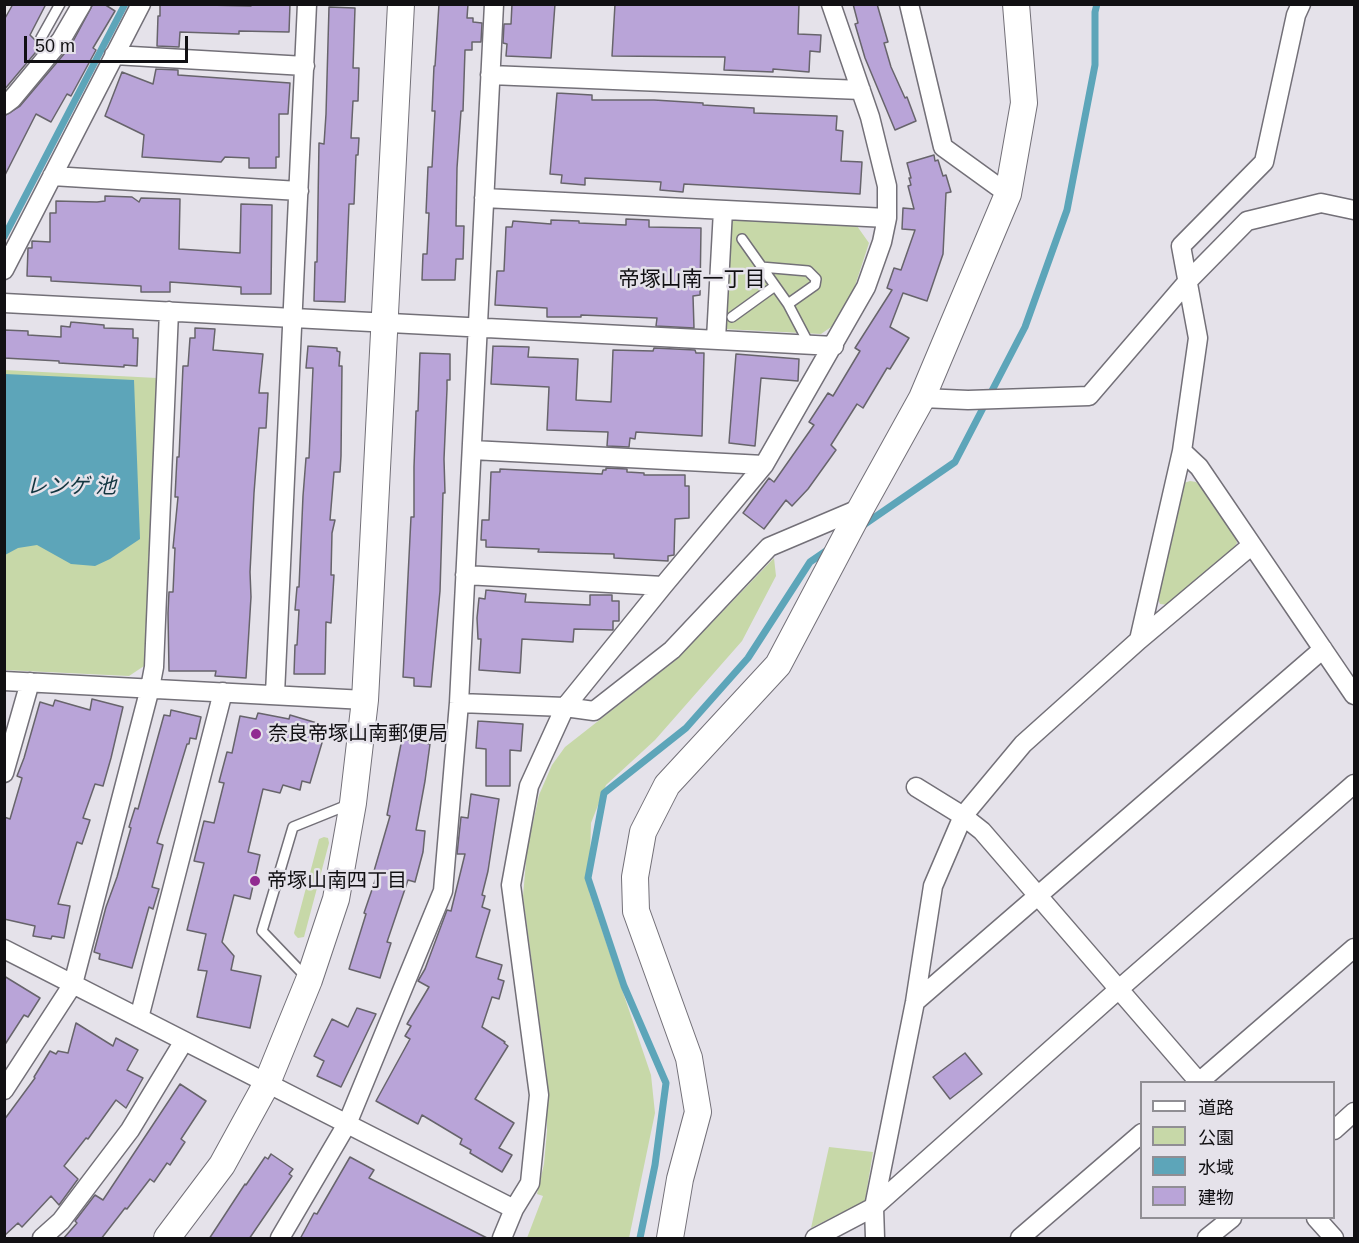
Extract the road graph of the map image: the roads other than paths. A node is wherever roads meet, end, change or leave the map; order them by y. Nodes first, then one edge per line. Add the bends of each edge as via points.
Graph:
1 (60, 4) edge
2 (82, 4) edge
3 (141, 4) edge
4 (308, 4) edge
5 (401, 4) edge
6 (494, 4) edge
7 (831, 4) edge
8 (909, 4) edge
9 (1016, 4) edge
10 (1301, 4) edge
11 (40, 38) dead end
12 (114, 55) junction
13 (304, 66) junction
14 (490, 75) junction
15 (861, 90) junction
16 (4, 105) edge
17 (52, 176) junction
18 (299, 191) junction
19 (1008, 194) junction
20 (484, 198) junction
21 (723, 210) junction
22 (1354, 210) edge
23 (886, 218) junction
24 (742, 239) dead end
25 (761, 267) junction
26 (4, 270) edge
27 (1188, 282) junction
28 (775, 286) junction
29 (4, 303) edge
30 (788, 304) junction
31 (169, 312) junction
32 (732, 317) dead end
33 (292, 318) junction
34 (384, 323) junction
35 (478, 327) junction
36 (716, 339) junction
37 (809, 344) junction
38 (834, 346) junction
39 (922, 398) junction
40 (472, 450) junction
41 (1182, 451) junction
42 (764, 465) junction
43 (861, 508) junction
44 (1252, 545) junction
45 (465, 575) junction
46 (663, 586) junction
47 (1139, 639) junction
48 (1323, 649) junction
49 (4, 681) edge
50 (30, 682) junction
51 (150, 688) junction
52 (223, 692) junction
53 (275, 694) junction
54 (1354, 695) edge
55 (365, 700) junction
56 (459, 703) junction
57 (566, 707) junction
58 (4, 773) edge
59 (1354, 784) edge
60 (916, 787) dead end
61 (353, 803) junction
62 (963, 816) junction
63 (1039, 896) junction
64 (1354, 948) edge
65 (4, 949) edge
66 (309, 980) junction
67 (73, 984) junction
68 (1119, 989) junction
69 (915, 1002) junction
70 (139, 1018) junction
71 (184, 1041) junction
72 (1198, 1081) edge
73 (1200, 1081) edge
74 (267, 1083) junction
75 (4, 1090) edge
76 (1354, 1112) edge
77 (347, 1124) junction
78 (1335, 1129) edge
79 (1140, 1135) edge
80 (874, 1207) junction
81 (514, 1209) junction
82 (1231, 1219) edge
83 (1317, 1219) edge
84 (42, 1239) edge
85 (167, 1239) edge
86 (280, 1239) edge
87 (502, 1239) edge
88 (670, 1239) edge
89 (815, 1239) edge
90 (875, 1239) edge
91 (1020, 1239) edge
92 (1207, 1239) edge
93 (1334, 1239) edge

1 - 11 lane
2 - 16 street via 62,40
3 - 12 street
4 - 13 street
5 - 34 street
6 - 14 street
7 - 15 street
8 - 19 street via 943,147
9 - 19 street via 1024,103
10 - 27 street via 1264,162 1181,246
12 - 13 street
12 - 17 street
13 - 18 street
14 - 15 street
14 - 20 street
15 - 23 street via 886,186
17 - 18 street
17 - 26 street
18 - 33 street
19 - 39 street
20 - 21 street
20 - 35 street
21 - 23 street
21 - 36 street
22 - 27 street via 1321,202 1247,221
23 - 38 street via 866,287
24 - 25 lane
25 - 28 lane
25 - 30 lane via 808,272 816,279 815,285
27 - 39 street via 1089,396
27 - 41 street via 1198,338
28 - 30 lane
28 - 32 lane
29 - 31 street
30 - 37 lane
31 - 33 street
31 - 51 street
33 - 34 street
33 - 53 street
34 - 35 street
34 - 55 street
35 - 36 street
35 - 40 street
36 - 37 street
37 - 38 street
38 - 42 street
39 - 43 street
40 - 42 street
40 - 45 street
41 - 44 street via 1199,467
41 - 47 street
42 - 46 street
43 - 57 street via 769,547 672,650 594,711
43 - 88 street via 778,665 667,785 643,832 636,877 636,911 689,1058 698,1112 680,1179
44 - 47 street
44 - 48 street
45 - 46 street
45 - 56 street
46 - 57 street
47 - 62 street via 1023,744
48 - 54 street
48 - 63 street
49 - 50 street
50 - 51 street
50 - 58 street
51 - 52 street
51 - 67 street
52 - 53 street
52 - 70 street
53 - 55 street
55 - 61 street
56 - 57 street
56 - 77 street via 443,891
57 - 81 street via 529,786 511,885 539,1095 530,1183
59 - 68 street
60 - 62 street
61 - 66 street via 336,899
61 - 66 lane via 293,827 262,931
62 - 63 street
62 - 69 street via 933,886
63 - 68 street
63 - 69 street
64 - 73 street
65 - 67 street
66 - 74 street
67 - 70 street
67 - 75 street
68 - 72 street
68 - 80 street
69 - 80 street
70 - 71 street
71 - 74 street
71 - 84 street via 130,1130 61,1221
74 - 77 street
74 - 85 street via 222,1165
76 - 78 street
77 - 81 street
77 - 86 street
79 - 91 street
80 - 89 street
80 - 90 street
81 - 87 street
82 - 92 street
83 - 93 street

